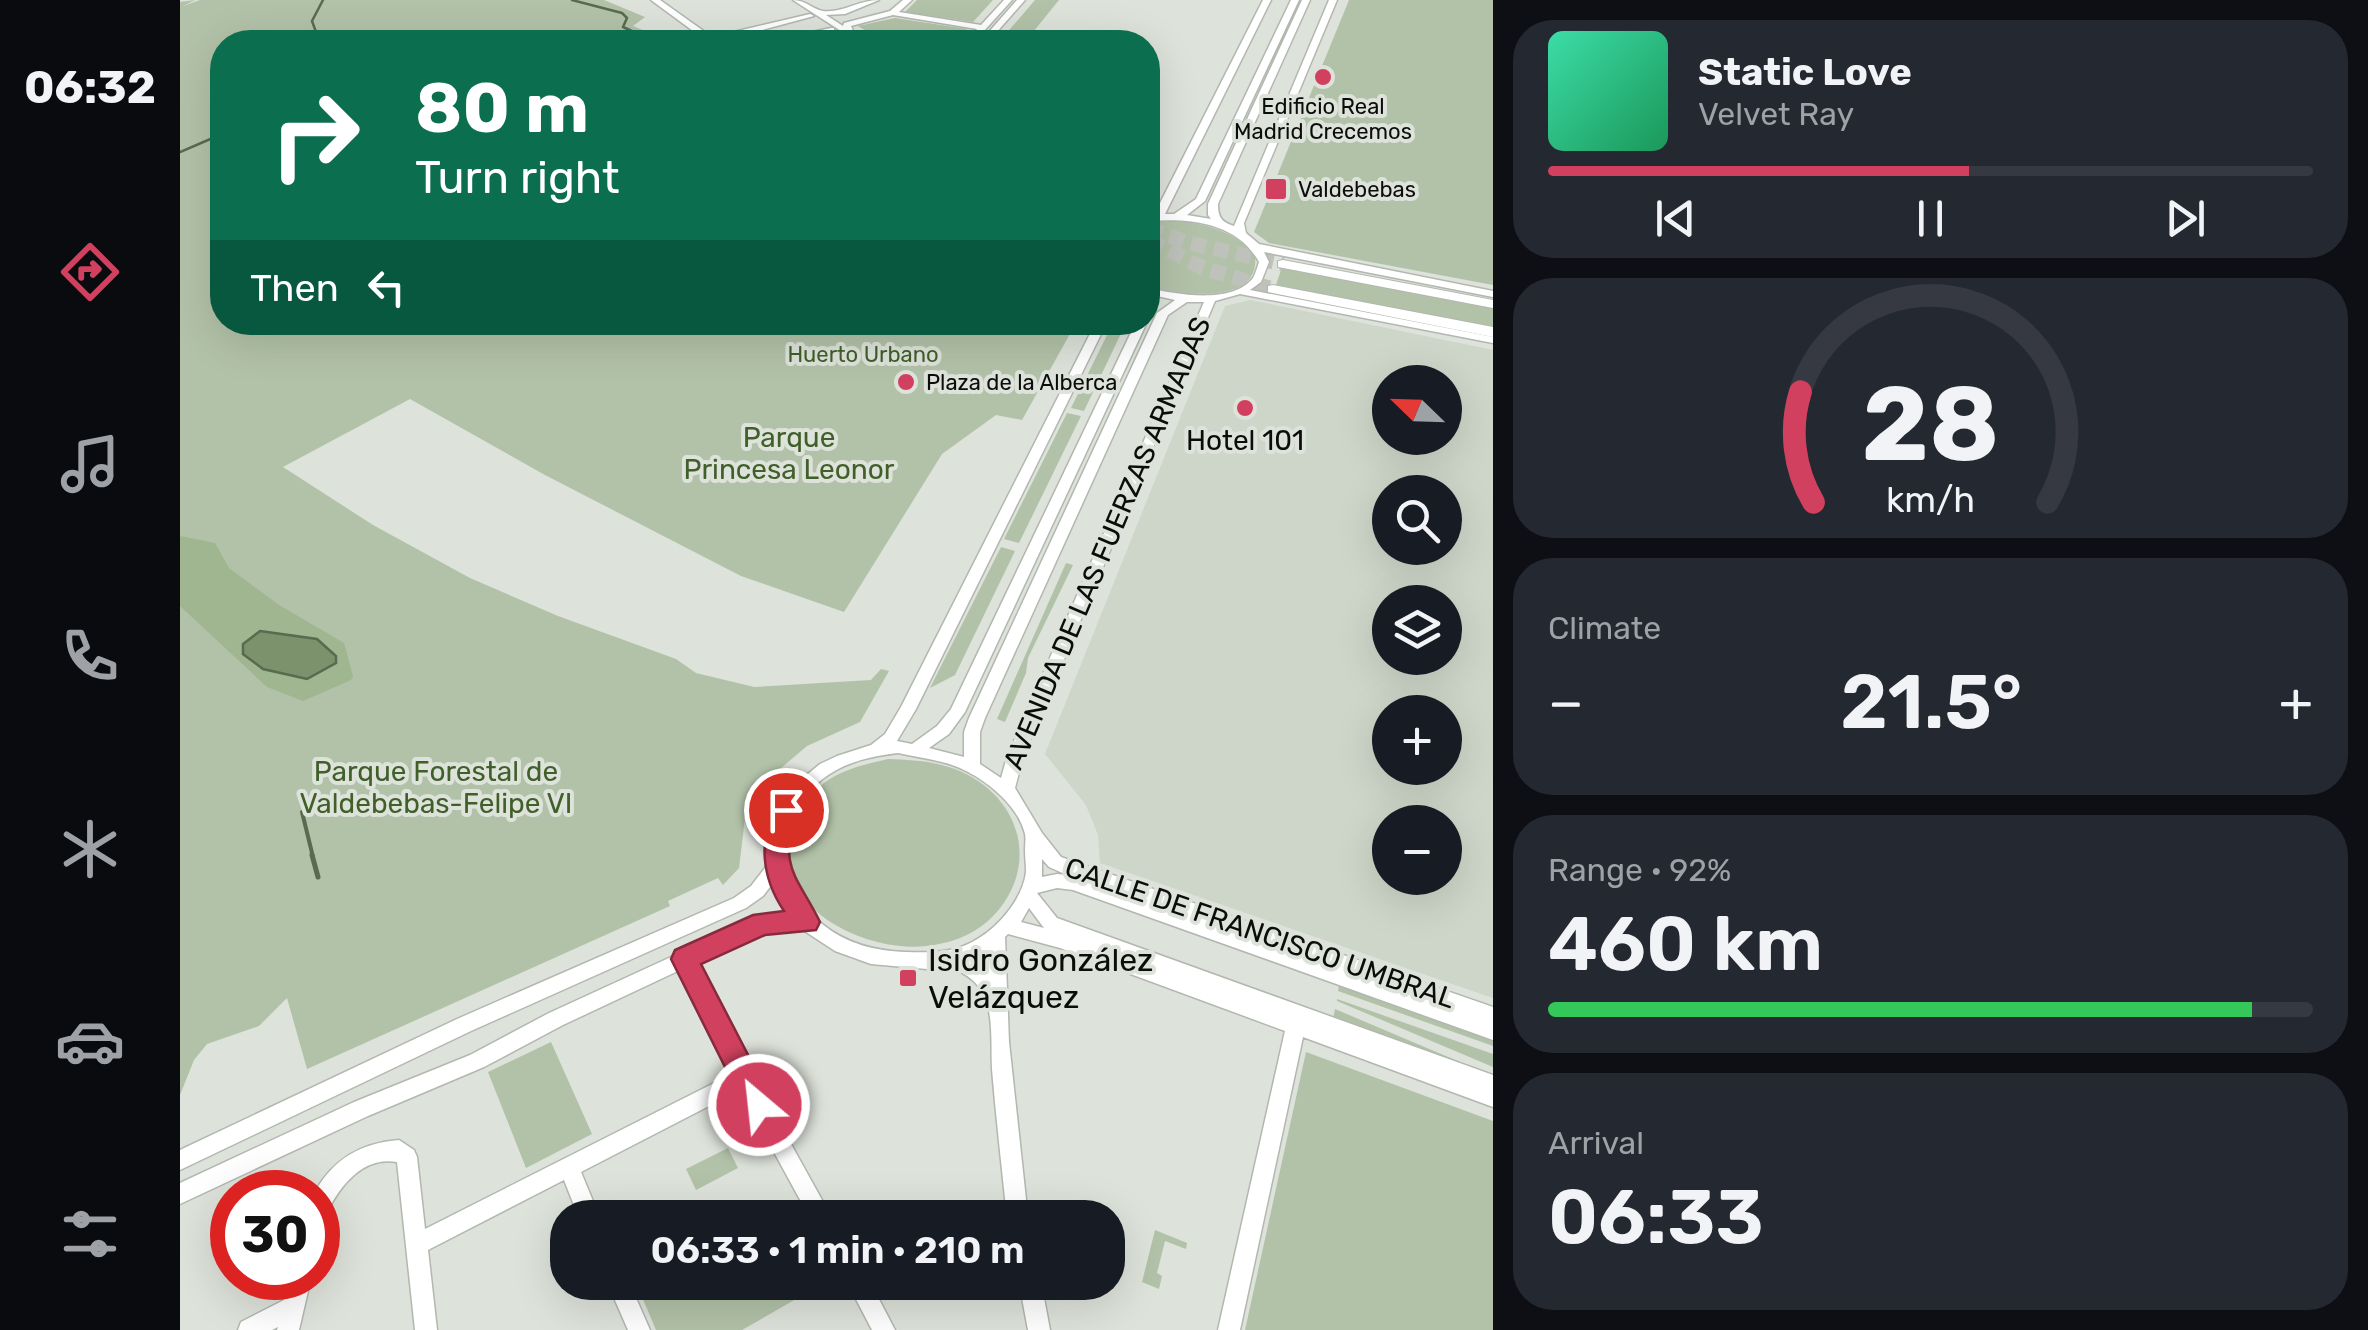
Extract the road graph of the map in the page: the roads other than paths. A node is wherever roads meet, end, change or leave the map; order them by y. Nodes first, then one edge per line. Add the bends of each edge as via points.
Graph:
1 (655, 0) edge
2 (785, 0) edge
3 (797, 0) edge
4 (875, 0) edge
5 (908, 0) edge
6 (1008, 0) edge
7 (1021, 0) edge
8 (1267, 0) edge
9 (1294, 0) edge
10 (1306, 0) edge
11 (1333, 0) edge
12 (813, 14) junction
13 (892, 14) junction
14 (984, 28) joint
15 (696, 30) edge
16 (765, 30) edge
17 (831, 30) edge
18 (837, 30) edge
19 (848, 30) edge
20 (995, 30) edge
21 (1160, 210) edge
22 (1177, 217) junction
23 (1160, 218) edge
24 (1220, 225) junction
25 (1242, 235) junction
26 (1256, 247) junction
27 (1283, 264) tunnel mouth
28 (1273, 289) tunnel mouth
29 (1241, 291) junction
30 (1493, 294) edge
31 (1160, 295) edge
32 (1184, 298) junction
33 (1211, 298) junction
34 (1493, 304) edge
35 (1160, 320) edge
36 (1493, 332) edge
37 (1095, 335) edge
38 (1136, 335) edge
39 (1153, 335) edge
40 (1493, 340) edge
41 (877, 749) junction
42 (918, 749) junction
43 (972, 764) junction
44 (1006, 789) junction
45 (1036, 838) junction
46 (777, 866) junction
47 (1031, 892) junction
48 (806, 922) junction
49 (1002, 931) junction
50 (684, 959) junction
51 (942, 959) junction
52 (996, 1004) junction
53 (1493, 1016) edge
54 (1296, 1026) junction
55 (1493, 1031) edge
56 (744, 1078) junction
57 (1493, 1084) edge
58 (1493, 1098) edge
59 (180, 1160) edge
60 (568, 1167) junction
61 (340, 1172) edge
62 (180, 1194) edge
63 (582, 1200) edge
64 (812, 1200) edge
65 (1016, 1200) edge
66 (416, 1245) junction
67 (295, 1300) edge
68 (626, 1300) edge
69 (868, 1300) edge
70 (1033, 1300) edge
71 (293, 1307) junction
72 (248, 1330) edge
73 (288, 1330) edge
74 (426, 1330) edge
75 (639, 1330) edge
76 (884, 1330) edge
77 (1039, 1330) edge
78 (1229, 1330) edge

1 - 15 street
2 - 12 street
3 - 12 street
4 - 12 street
5 - 13 street
6 - 14 street
7 - 20 street
8 - 21 street
9 - 22 street via 1200,201
10 - 24 street via 1213,204
11 - 25 street via 1240,224
12 - 16 street
12 - 17 street
12 - 18 street
13 - 14 street
13 - 19 street via 847,25
22 - 23 street
22 - 24 street
24 - 25 street
25 - 26 street
26 - 29 street via 1263,272
26 - 30 street
27 - 34 main road
28 - 36 main road
29 - 33 street
29 - 40 street
31 - 32 street
32 - 33 street
32 - 35 street, AVENIDA DE LAS FUERZAS ARMADAS
33 - 44 street, AVENIDA DE LAS FUERZAS ARMADAS
37 - 41 street via 908,709
38 - 42 street, AVENIDA DE LAS FUERZAS ARMADAS via 957,712
39 - 43 street, AVENIDA DE LAS FUERZAS ARMADAS via 977,718
41 - 42 street
41 - 46 street via 832,764 798,792 778,830
42 - 43 street
43 - 44 street
44 - 45 street
45 - 47 street
45 - 53 street, CALLE DE FRANCISCO UMBRAL via 1055,862 1073,870
46 - 48 street
46 - 59 street via 740,903
47 - 49 street
47 - 55 street, CALLE DE FRANCISCO UMBRAL via 1073,884
47 - 57 street, CALLE DE FRANCISCO UMBRAL via 1051,923
48 - 50 street via 762,923
48 - 51 street via 838,944 877,958
49 - 51 street
49 - 52 street
49 - 54 street via 1035,931
50 - 56 street
50 - 62 street
51 - 52 street via 986,979
52 - 65 street
54 - 58 street
54 - 78 street
56 - 60 street
56 - 64 street
60 - 63 street
60 - 66 street
61 - 66 street via 380,1150 398,1150 407,1158
66 - 74 street
67 - 71 street
68 - 75 street
69 - 76 street
70 - 77 street
71 - 72 street
71 - 73 street

